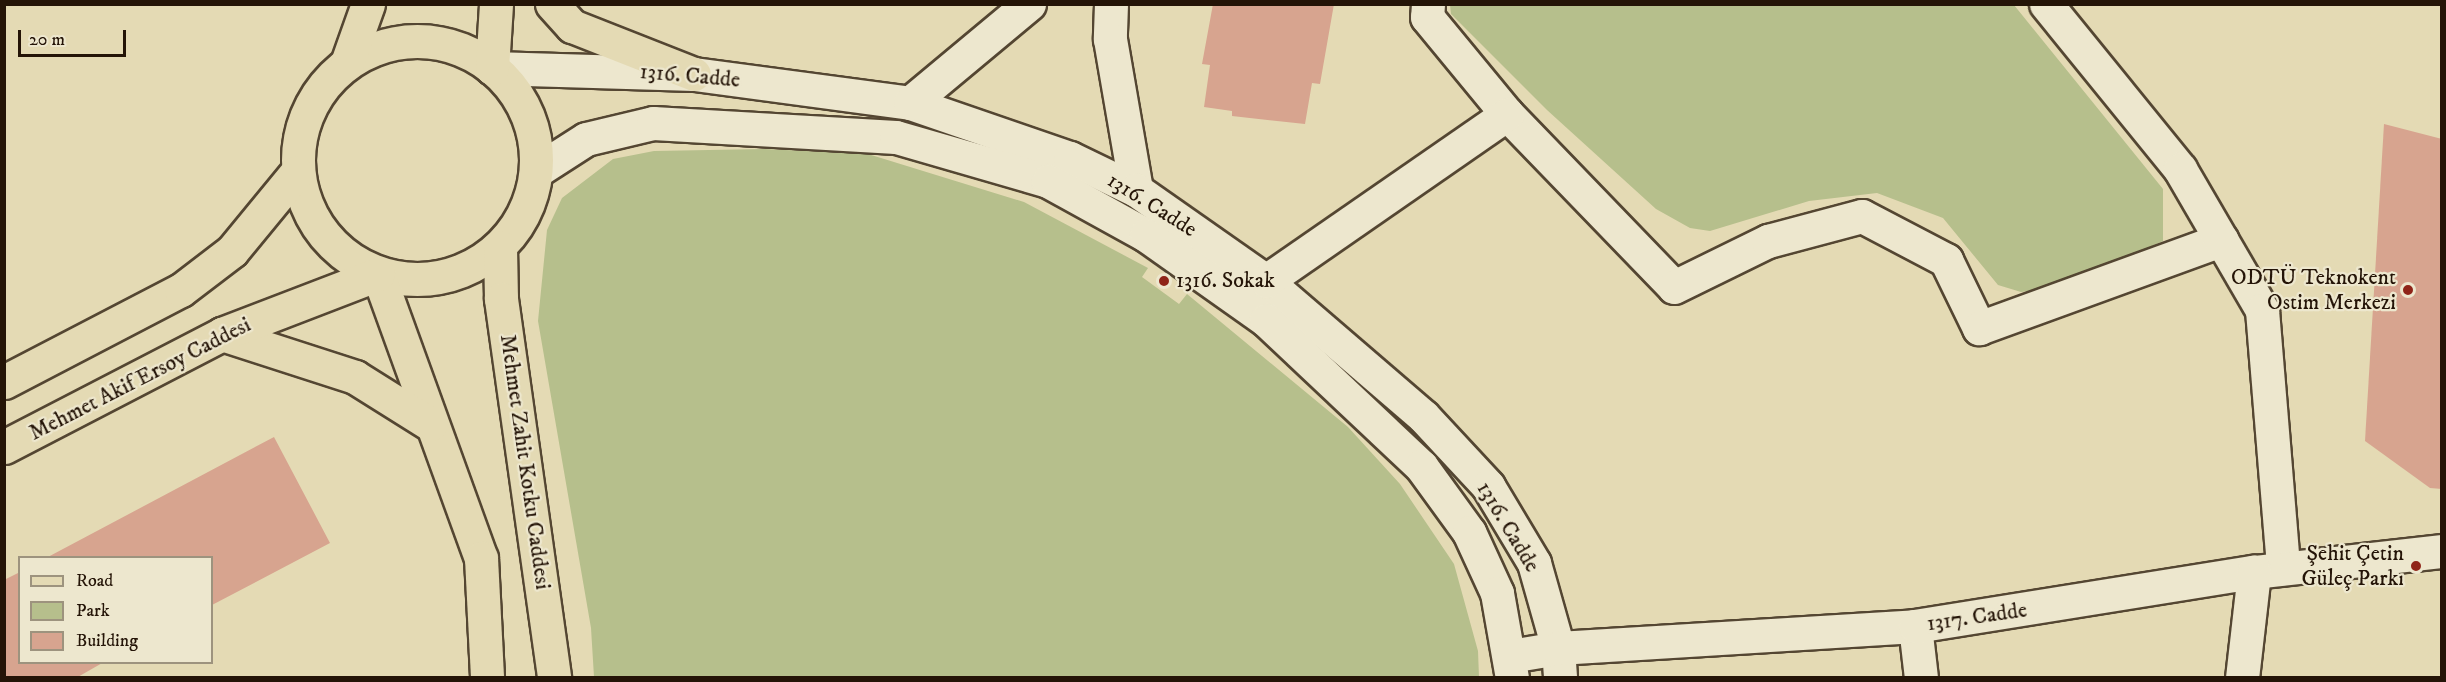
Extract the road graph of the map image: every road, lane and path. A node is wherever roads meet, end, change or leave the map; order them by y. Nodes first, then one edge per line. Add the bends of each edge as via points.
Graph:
1 (368, 4) edge
2 (496, 4) edge
3 (552, 4) edge
4 (1029, 4) edge
5 (1111, 4) edge
6 (1428, 4) edge
7 (2046, 4) edge
8 (347, 63) junction
9 (492, 68) junction
10 (693, 74) junction
11 (910, 103) junction
12 (1507, 114) junction
13 (536, 171) junction
14 (297, 172) junction
15 (1137, 190) junction
16 (2222, 240) junction
17 (500, 247) junction
18 (378, 274) junction
19 (1266, 281) junction
20 (222, 334) junction
21 (4, 382) edge
22 (430, 424) junction
23 (4, 447) edge
24 (2442, 551) edge
25 (2269, 570) junction
26 (1915, 626) junction
27 (1559, 663) edge
28 (1511, 667) edge
29 (487, 678) edge
30 (554, 678) edge
31 (1921, 678) edge
32 (2241, 678) edge

1 - 8 main road
2 - 9 main road
3 - 10 main road via 572,26
4 - 11 street
5 - 15 street via 1110,39
6 - 12 street via 1427,17
7 - 16 street via 2180,169
8 - 9 main road via 370,50 420,41 447,44
8 - 14 main road via 308,111
9 - 10 street, 1316. Cadde
9 - 13 main road via 527,114
10 - 11 street, 1316. Cadde
11 - 15 street, 1316. Cadde via 1070,158
12 - 16 street via 1674,287 1768,241 1862,216 1946,260 1979,328
12 - 19 street
13 - 17 main road via 518,224
13 - 28 street, 1316. Cadde via 586,139 653,123 896,137 1048,181 1146,235 1266,320 1421,466 1469,532 1492,583
14 - 18 main road via 305,205 322,235 347,259
14 - 21 main road via 232,251 181,290
15 - 19 street, 1316. Cadde
16 - 25 street via 2262,310
17 - 18 main road via 474,266 443,278 410,280
17 - 30 main road, Mehmet Zahit Kotku Caddesi via 501,299
18 - 20 main road, Mehmet Akif Ersoy Caddesi
18 - 22 main road
19 - 27 street, 1316. Cadde via 1423,416 1488,486 1534,563
20 - 22 main road via 355,377
20 - 23 main road, Mehmet Akif Ersoy Caddesi
22 - 29 main road via 481,558
24 - 25 street, 1317. Cadde
25 - 26 street, 1317. Cadde
25 - 32 street
26 - 27 street, 1317. Cadde
26 - 31 street
27 - 28 street, 1317. Cadde

